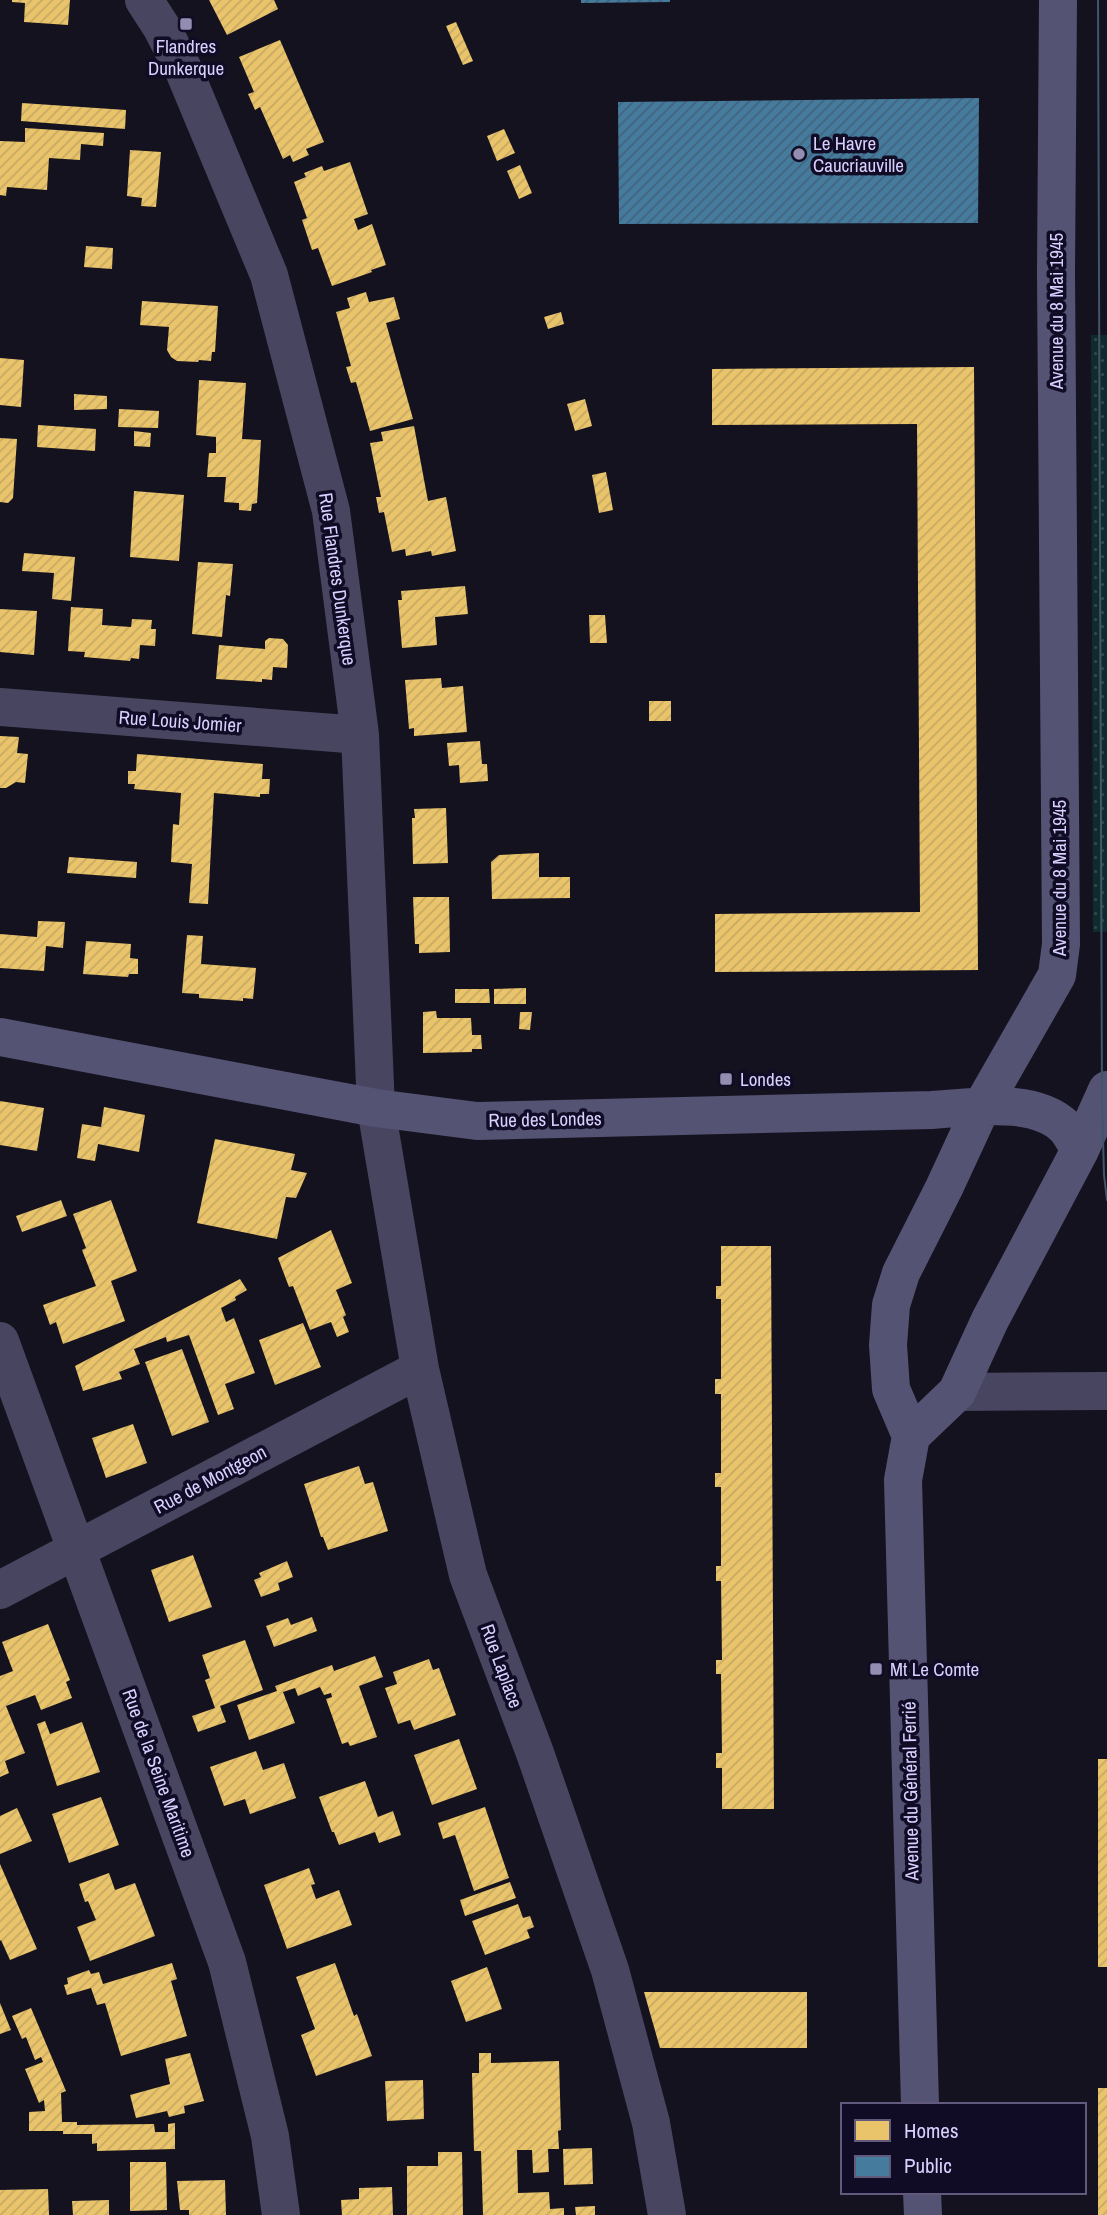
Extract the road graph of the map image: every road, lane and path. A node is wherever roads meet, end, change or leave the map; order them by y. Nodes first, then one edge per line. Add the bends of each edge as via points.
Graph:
1 (144, 0) edge
2 (1058, 0) edge
3 (0, 707) edge
4 (360, 735) junction
5 (0, 1037) edge
6 (1107, 1090) edge
7 (376, 1108) junction
8 (981, 1108) junction
9 (1080, 1150) junction
10 (0, 1341) edge
11 (420, 1369) junction
12 (891, 1389) junction
13 (1107, 1391) edge
14 (957, 1392) junction
15 (911, 1436) junction
16 (78, 1549) junction
17 (0, 1590) edge
18 (920, 2103) edge
19 (922, 2194) edge
20 (281, 2215) edge
21 (667, 2215) edge
22 (923, 2215) edge

1 - 4 street, Rue Flandres Dunkerque via 184,71 269,275 331,511
2 - 8 street, Avenue du 8 Mai 1945 via 1061,944 1057,975
3 - 4 street, Rue Louis Jomier
4 - 7 street, Rue Flandres Dunkerque
5 - 7 street, Rue des Londes
6 - 9 street
7 - 8 street, Rue des Londes via 477,1121
7 - 11 street, Rue Laplace
8 - 9 street, Rue des Londes via 1037,1110 1065,1127
8 - 12 street, Avenue du 8 Mai 1945 via 901,1273 891,1305
9 - 14 street
10 - 16 street, Rue de la Seine Maritime
11 - 16 street, Rue de Montgeon
11 - 21 street, Rue Laplace via 468,1576 610,1970 651,2123
12 - 14 street
12 - 15 street, Avenue du 8 Mai 1945
13 - 14 street
14 - 15 street
15 - 18 street, Avenue du Général Ferrié via 903,1480
16 - 17 street, Rue de Montgeon
16 - 20 street, Rue de la Seine Maritime via 227,1962 271,2136
19 - 22 street

